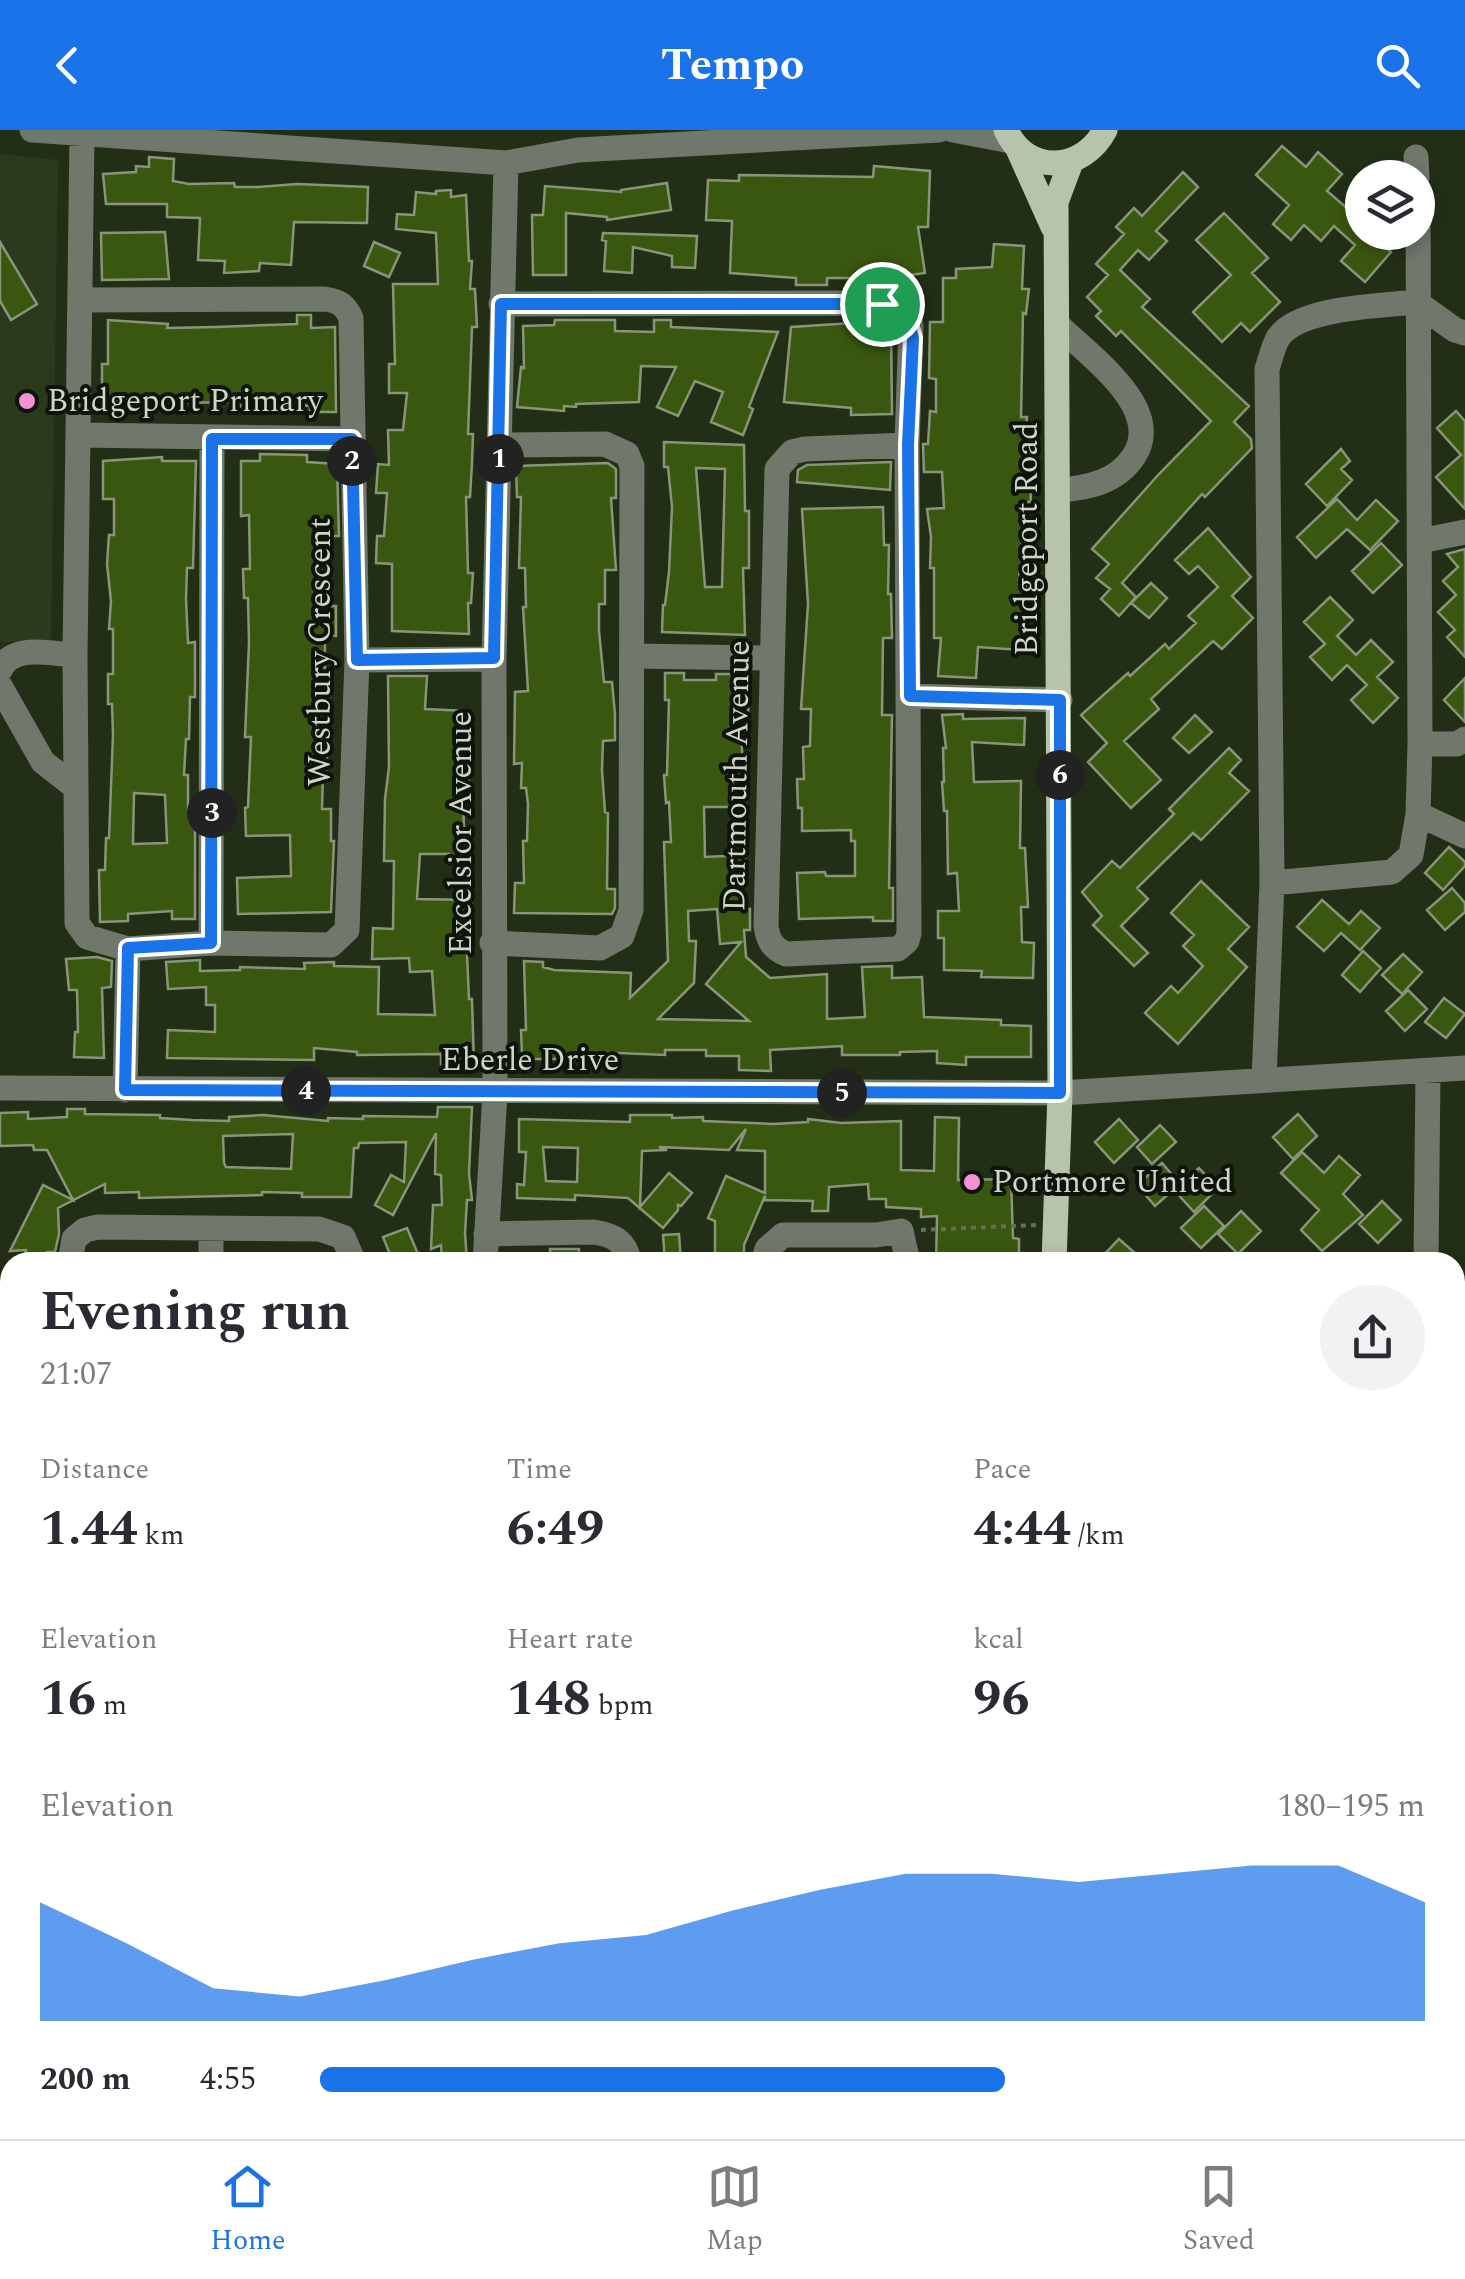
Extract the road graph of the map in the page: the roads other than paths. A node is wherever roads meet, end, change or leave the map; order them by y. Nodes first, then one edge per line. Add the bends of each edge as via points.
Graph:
1 (32, 130) edge
2 (939, 130) edge
3 (953, 130) edge
4 (1107, 131) edge
5 (82, 135) junction
6 (195, 136) edge
7 (578, 140) edge
8 (1011, 140) edge
9 (1071, 162) junction
10 (506, 163) junction
11 (1057, 236) junction
12 (1417, 250) edge
13 (80, 300) junction
14 (1416, 302) junction
15 (501, 304) junction
16 (1058, 325) junction
17 (1465, 333) edge
18 (78, 434) junction
19 (212, 439) junction
20 (352, 439) junction
21 (499, 445) junction
22 (908, 445) junction
23 (1059, 490) junction
24 (1465, 532) edge
25 (1420, 541) junction
26 (75, 656) junction
27 (633, 656) junction
28 (494, 658) junction
29 (772, 658) junction
30 (357, 660) junction
31 (0, 670) edge
32 (0, 686) edge
33 (910, 696) junction
34 (1060, 700) junction
35 (1465, 739) edge
36 (1420, 744) junction
37 (75, 787) junction
38 (1418, 814) junction
39 (1465, 836) edge
40 (1272, 883) junction
41 (211, 943) junction
42 (492, 943) junction
43 (128, 948) junction
44 (1465, 1068) edge
45 (1428, 1071) junction
46 (1264, 1080) junction
47 (0, 1088) edge
48 (125, 1090) junction
49 (494, 1092) junction
50 (1060, 1093) junction
51 (211, 1230) junction
52 (486, 1234) junction
53 (72, 1252) edge
54 (210, 1252) edge
55 (349, 1252) edge
56 (486, 1252) edge
57 (625, 1252) edge
58 (768, 1252) edge
59 (906, 1252) edge
60 (1054, 1252) edge
61 (1426, 1252) edge

1 - 5 street
2 - 7 street
3 - 8 street
4 - 9 main road
5 - 6 street
5 - 13 street
6 - 10 street
7 - 10 street
8 - 9 main road via 1035,160
8 - 11 main road, Bridgeport Road
9 - 11 main road, Bridgeport Road via 1056,202
10 - 15 street, Excelsior Avenue
11 - 16 main road, Bridgeport Road
12 - 14 street
13 - 18 street
13 - 20 street, Westbury Crescent via 338,301 351,318
14 - 17 street
14 - 25 street
14 - 40 street via 1318,314 1294,324 1278,338 1267,369
15 - 21 street, Excelsior Avenue
15 - 22 street, Dartmouth Avenue via 896,307 906,314 913,338
16 - 23 main road, Bridgeport Road
16 - 23 street via 1128,394 1144,430 1140,447 1117,473 1100,484
18 - 19 street
18 - 26 street
19 - 20 street
19 - 41 street
20 - 30 street, Westbury Crescent
21 - 27 street via 604,444 627,454 634,480
21 - 28 street, Excelsior Avenue
22 - 29 street, Dartmouth Avenue via 805,449 782,460 776,478
22 - 33 street, Dartmouth Avenue
23 - 34 main road, Bridgeport Road
24 - 25 street
25 - 36 street
26 - 31 street via 23,652
26 - 37 street
27 - 29 street
27 - 42 street via 628,925 600,948
28 - 30 street
28 - 42 street, Excelsior Avenue
29 - 33 street, Dartmouth Avenue via 766,926 775,950 786,954 898,950 907,941
30 - 41 street, Westbury Crescent via 348,930 331,944
32 - 37 street via 42,762
33 - 34 street
34 - 50 main road, Bridgeport Road
35 - 36 street
36 - 38 street
37 - 43 street, Westbury Crescent via 80,931
38 - 39 street
38 - 40 street via 1411,855 1392,872
40 - 46 street
41 - 43 street, Westbury Crescent
42 - 49 street, Excelsior Avenue
43 - 48 street
44 - 45 street, Eberle Drive
45 - 46 street, Eberle Drive
45 - 61 street
46 - 50 street, Eberle Drive
47 - 48 street, Eberle Drive
48 - 49 street, Eberle Drive
49 - 50 street, Eberle Drive
49 - 52 street, Excelsior Avenue
50 - 60 main road, Bridgeport Road
51 - 53 street via 98,1227 74,1239
51 - 54 street
51 - 55 street via 319,1228 343,1238
52 - 56 street, Excelsior Avenue
52 - 57 street via 612,1235
58 - 59 street via 783,1235 901,1231

